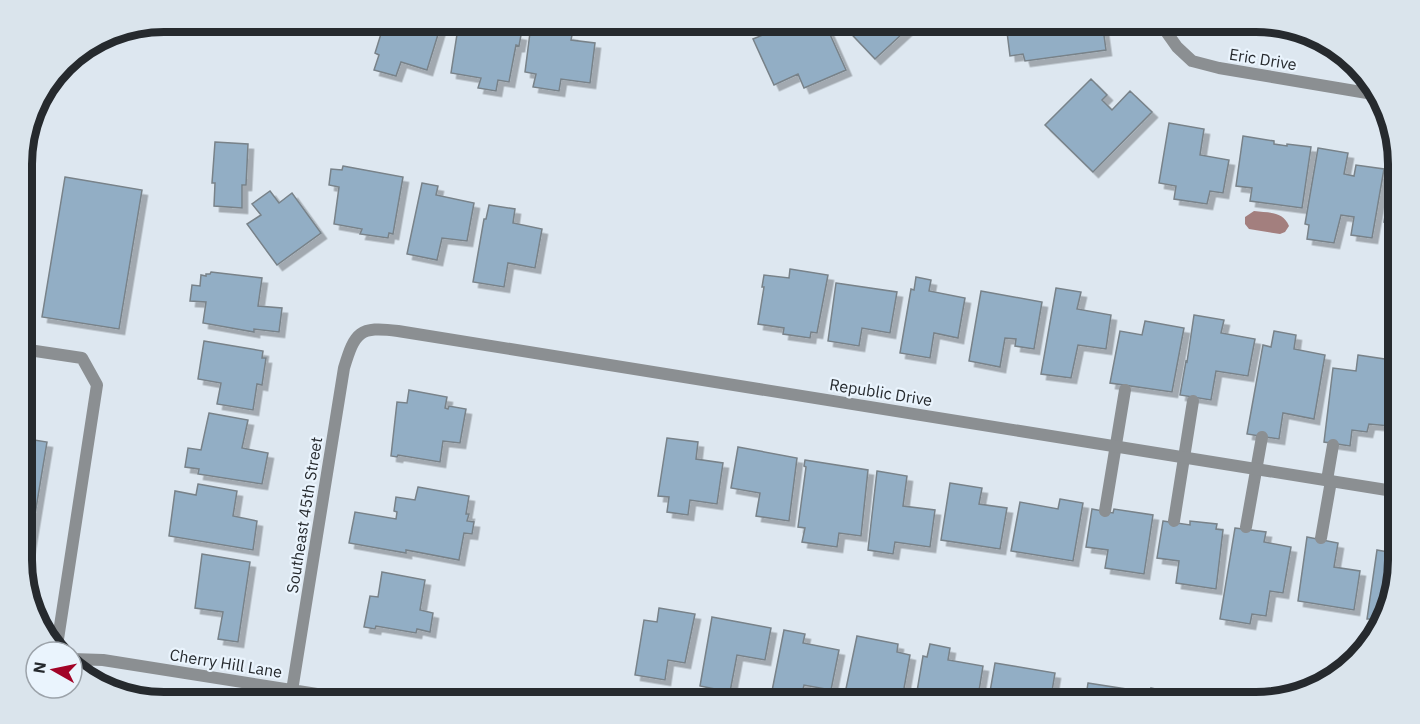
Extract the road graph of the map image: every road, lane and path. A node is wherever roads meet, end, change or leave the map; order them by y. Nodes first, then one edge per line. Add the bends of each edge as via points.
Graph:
1 (1166, 32) edge
2 (1368, 93) edge
3 (360, 335) joint
4 (32, 350) edge
5 (1125, 390) dead end
6 (1193, 400) dead end
7 (1262, 438) dead end
8 (1333, 445) dead end
9 (1116, 446) junction
10 (1184, 457) junction
11 (1256, 469) junction
12 (1329, 480) junction
13 (1388, 490) edge
14 (1105, 511) dead end
15 (1174, 521) dead end
16 (1246, 528) dead end
17 (1321, 538) dead end
18 (58, 639) edge
19 (84, 659) edge
20 (292, 690) junction
21 (305, 692) edge

1 - 2 street, Eric Drive via 1192,62
3 - 9 street, Republic Drive via 373,329 398,331
3 - 20 street, Southeast 45th Street via 344,368
4 - 18 street via 82,358 97,385
5 - 9 street
6 - 10 street
7 - 11 street
8 - 12 street
9 - 10 street, Republic Drive
9 - 14 street
10 - 11 street, Republic Drive
10 - 15 street
11 - 12 street, Republic Drive
11 - 16 street
12 - 13 street, Republic Drive
12 - 17 street
19 - 20 street, Cherry Hill Lane
20 - 21 street, Cherry Hill Lane

